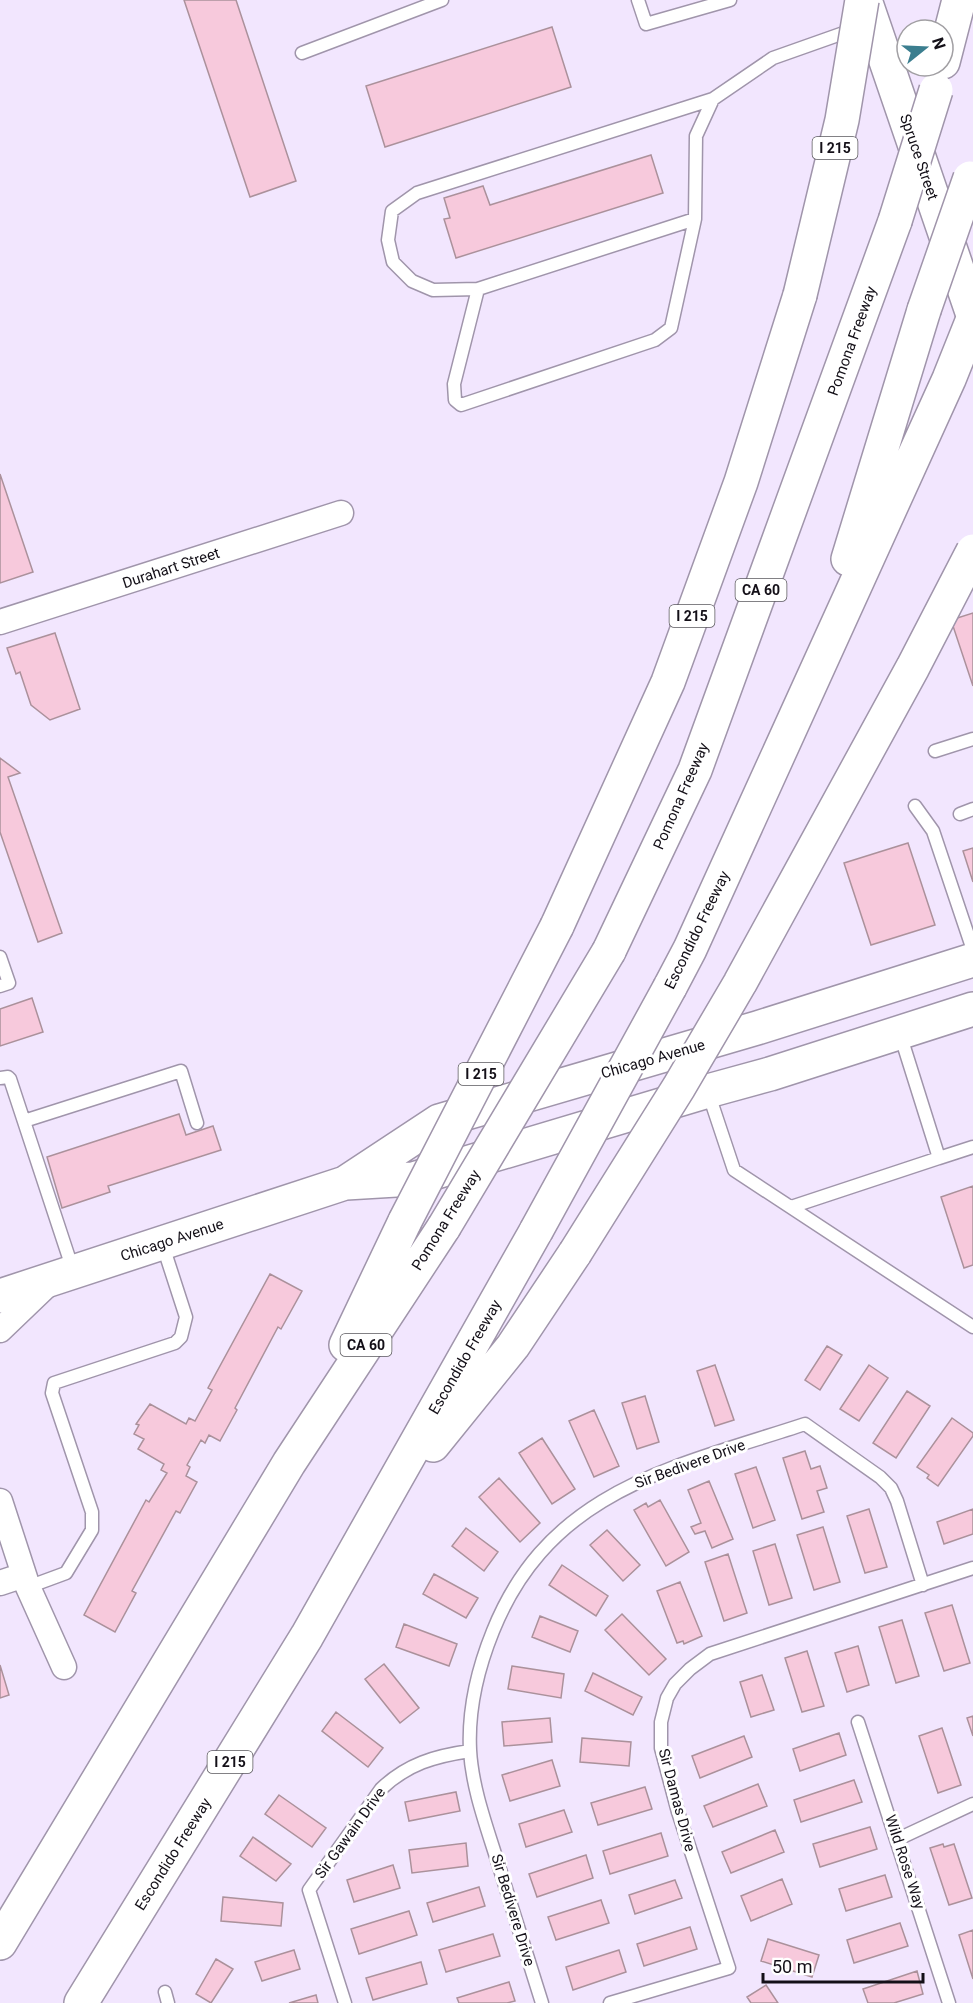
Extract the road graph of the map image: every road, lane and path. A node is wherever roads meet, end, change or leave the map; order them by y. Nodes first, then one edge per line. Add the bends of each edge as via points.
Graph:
1 (442, 0) edge
2 (638, 0) edge
3 (730, 0) edge
4 (959, 0) edge
5 (867, 8) edge
6 (954, 18) edge
7 (302, 53) dead end
8 (938, 78) edge
9 (713, 99) junction
10 (971, 172) edge
11 (695, 219) junction
12 (478, 289) junction
13 (973, 315) edge
14 (973, 319) edge
15 (341, 513) dead end
16 (973, 551) edge
17 (0, 622) edge
18 (808, 690) junction
19 (973, 739) edge
20 (935, 751) dead end
21 (915, 806) dead end
22 (973, 809) edge
23 (960, 814) dead end
24 (973, 950) edge
25 (0, 957) edge
26 (973, 960) edge
27 (0, 986) edge
28 (973, 1009) edge
29 (899, 1032) junction
30 (0, 1078) edge
31 (708, 1091) junction
32 (24, 1121) junction
33 (196, 1123) dead end
34 (973, 1147) edge
35 (939, 1158) junction
36 (345, 1183) junction
37 (791, 1207) junction
38 (162, 1243) junction
39 (63, 1275) junction
40 (0, 1296) edge
41 (973, 1327) edge
42 (0, 1330) edge
43 (289, 1463) junction
44 (0, 1501) edge
45 (374, 1518) junction
46 (973, 1568) edge
47 (26, 1581) junction
48 (0, 1583) edge
49 (923, 1585) junction
50 (64, 1667) dead end
51 (858, 1722) dead end
52 (470, 1751) junction
53 (973, 1804) edge
54 (897, 1839) junction
55 (0, 1943) edge
56 (81, 2003) edge
57 (345, 2003) edge
58 (542, 2003) edge
59 (610, 2003) edge
60 (949, 2003) edge

1 - 7 lane
2 - 3 lane via 646,24
4 - 6 main road, Pomona Freeway / CA 60
5 - 9 lane via 773,58
5 - 13 main road, Spruce Street
5 - 43 main road, I 215, bridge via 800,295 741,482 668,682 557,926 405,1221
8 - 43 main road, Pomona Freeway / CA 60, bridge via 895,221 695,770 609,951 444,1227
9 - 11 lane via 696,136
9 - 12 lane via 417,193 392,211 388,240 393,262 412,281 433,290
10 - 18 main road, bridge via 924,310
11 - 12 lane
11 - 12 lane via 671,328 655,340 461,405 455,400 454,384
14 - 18 main road, I 215
15 - 17 street, Durahart Street
16 - 45 main road, bridge via 913,668 679,1087 513,1346
18 - 45 main road, Escondido Freeway / I 215, bridge via 690,949
19 - 20 lane
21 - 24 lane via 933,831
22 - 23 lane
25 - 27 lane via 9,983
26 - 36 main road, Chicago Avenue via 758,1028 439,1121
28 - 29 main road, Chicago Avenue
29 - 31 main road, Chicago Avenue
29 - 35 lane
30 - 32 lane via 10,1079
31 - 36 main road, Chicago Avenue via 413,1179
31 - 37 lane via 734,1170
32 - 33 lane via 181,1071
32 - 39 lane
34 - 35 lane
35 - 37 lane
36 - 38 main road, Chicago Avenue
37 - 41 lane
38 - 39 main road, Chicago Avenue
38 - 47 lane via 186,1317 182,1337 54,1383 52,1393 92,1512 92,1530 66,1574
39 - 40 main road, Chicago Avenue
39 - 42 street
43 - 55 main road, I 215
44 - 47 street
45 - 56 main road, Escondido Freeway / I 215 via 308,1636
46 - 49 lane, Sir Damas Drive
47 - 48 street
47 - 50 street
49 - 52 lane, Sir Bedivere Drive via 891,1488 805,1424 668,1468 606,1497 577,1516 546,1544 519,1579 502,1607 478,1672 471,1711
49 - 59 lane, Sir Damas Drive via 735,1644 710,1654 675,1684 661,1722 661,1749 729,1968
51 - 54 lane, Wild Rose Way
52 - 57 lane, Sir Gawain Drive via 423,1761 394,1776 309,1890
52 - 58 lane, Sir Bedivere Drive via 484,1819
53 - 54 lane
54 - 60 lane, Wild Rose Way

